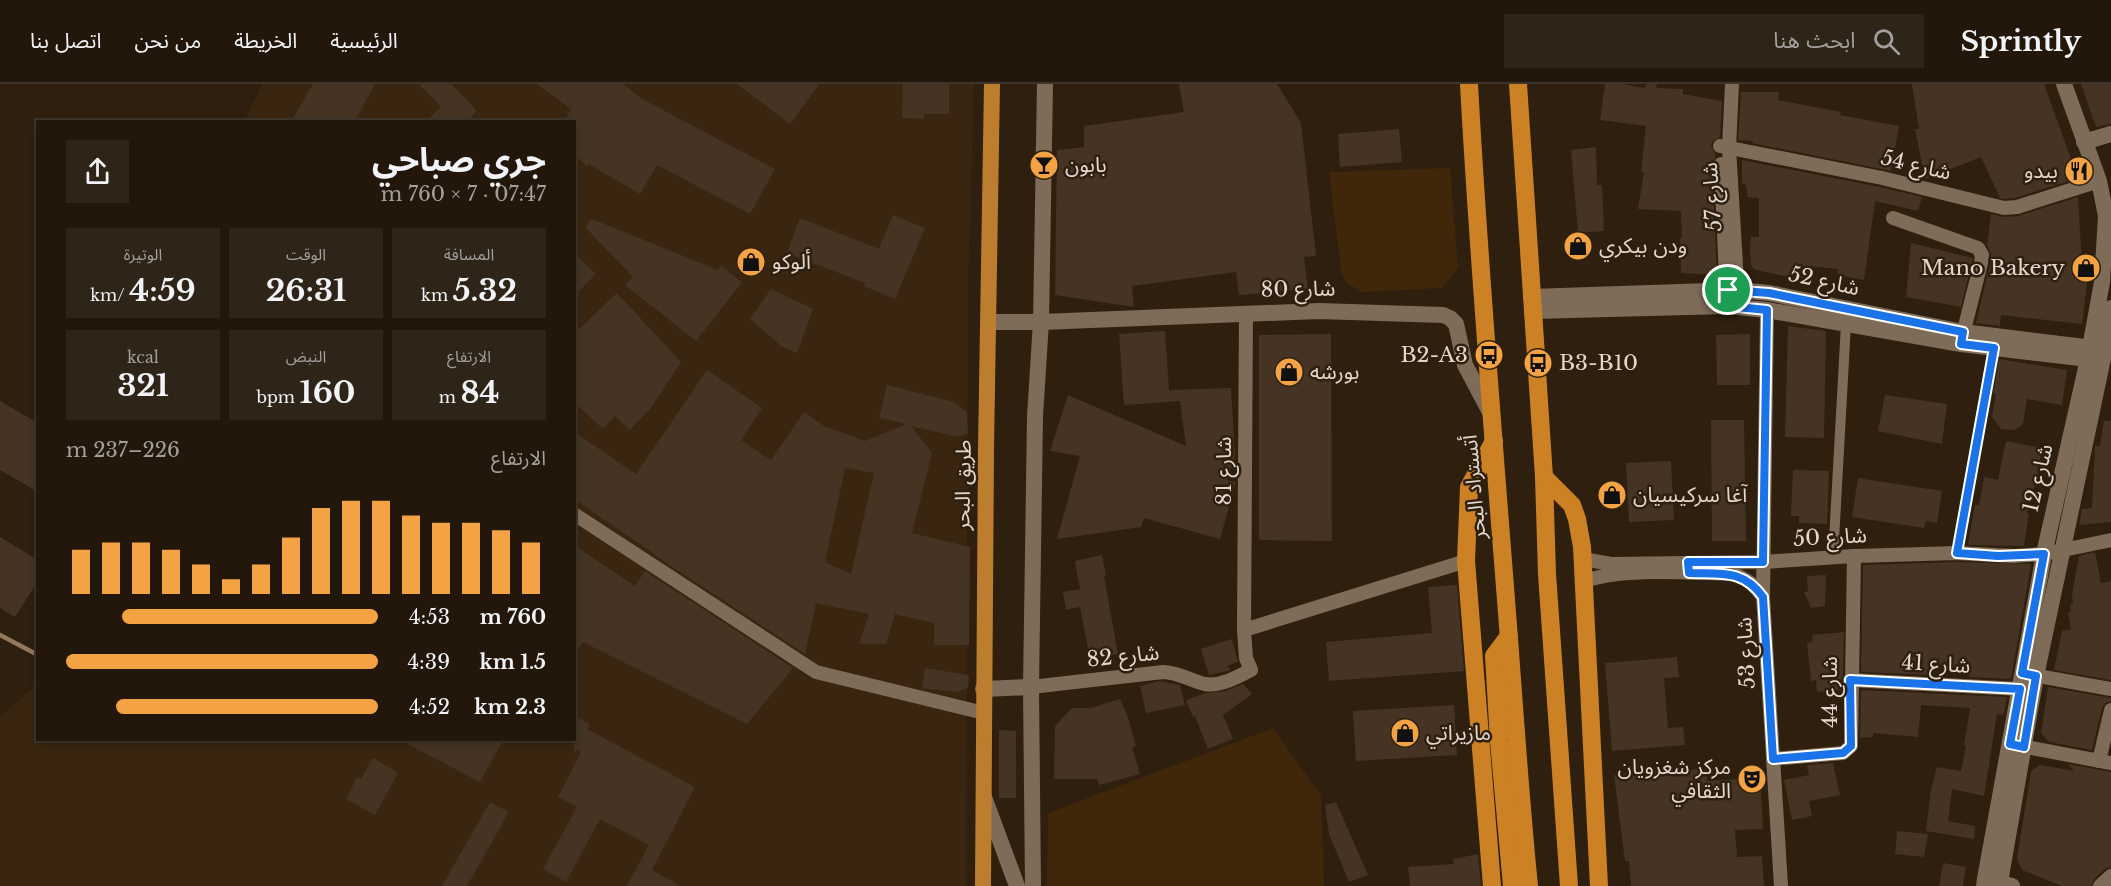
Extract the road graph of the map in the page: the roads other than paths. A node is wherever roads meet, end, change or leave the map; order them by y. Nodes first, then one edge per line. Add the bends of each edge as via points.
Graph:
1 (992, 84) edge
2 (1045, 84) edge
3 (1469, 84) edge
4 (1518, 84) edge
5 (1724, 84) edge
6 (1732, 84) edge
7 (2064, 84) edge
8 (2111, 134) edge
9 (2084, 141) junction
10 (1725, 147) junction
11 (2098, 181) junction
12 (1893, 218) dead end
13 (2109, 218) edge
14 (1733, 298) junction
15 (1532, 304) junction
16 (2111, 308) edge
17 (1767, 310) junction
18 (1246, 313) junction
19 (988, 322) junction
20 (1041, 322) junction
21 (1846, 324) junction
22 (1962, 338) junction
23 (2100, 347) edge
24 (1994, 348) junction
25 (1491, 414) junction
26 (1494, 441) junction
27 (1544, 477) junction
28 (576, 515) edge
29 (2111, 540) edge
30 (2062, 551) junction
31 (1957, 553) junction
32 (2044, 554) junction
33 (1854, 556) junction
34 (1833, 558) junction
35 (1583, 559) junction
36 (1466, 561) junction
37 (1763, 562) junction
38 (1689, 568) junction
39 (1584, 581) junction
40 (1763, 597) junction
41 (1244, 630) junction
42 (1509, 636) junction
43 (1251, 670) joint
44 (2026, 679) junction
45 (1850, 680) junction
46 (1031, 687) junction
47 (983, 689) junction
48 (2111, 689) edge
49 (2111, 710) edge
50 (984, 713) junction
51 (2017, 745) junction
52 (1773, 759) junction
53 (2105, 762) edge
54 (982, 793) junction
55 (2111, 876) edge
56 (1996, 884) edge
57 (1014, 885) edge
58 (982, 886) edge
59 (1033, 886) edge
60 (1492, 886) edge
61 (1512, 886) edge
62 (1529, 886) edge
63 (1569, 886) edge
64 (1599, 886) edge
65 (1781, 886) edge
66 (2100, 886) edge

1 - 19 highway, طريق البحر
2 - 20 street
3 - 25 highway, أتستراد البحر
4 - 15 highway
5 - 10 street, شارع 57
6 - 10 street, شارع 57
7 - 9 street, شارع 12
8 - 9 street
9 - 11 street, شارع 12
10 - 11 street, شارع 54 via 1882,178 2004,208
10 - 14 street, شارع 57
11 - 13 street, شارع 12
12 - 22 street via 1978,248 1981,263
13 - 23 street, شارع 12
14 - 15 street, شارع 52
14 - 17 street, شارع 52
14 - 22 street, شارع 52 via 1769,293
15 - 27 highway
16 - 23 street, شارع 12
17 - 21 street, شارع 52
17 - 37 street, شارع 53
18 - 20 street, شارع 80
18 - 25 street, شارع 80 via 1443,315 1456,324 1465,365
18 - 41 street, شارع 81
19 - 20 street, شارع 80
19 - 47 highway, طريق البحر
20 - 46 street via 1035,416
21 - 22 street, شارع 52
21 - 34 street
22 - 23 street, شارع 52
22 - 24 street, شارع 52
23 - 24 street, شارع 52
23 - 30 street, شارع 12
23 - 32 street, شارع 12
24 - 31 street
25 - 26 highway, أتستراد البحر
26 - 36 highway via 1469,487
26 - 42 highway, أتستراد البحر
27 - 35 highway via 1572,505
27 - 63 highway
28 - 50 street via 816,672
29 - 30 street, شارع 50
30 - 32 street, شارع 50
30 - 44 street, شارع 12
31 - 32 street, شارع 50
31 - 33 street, شارع 50
32 - 44 street, شارع 12
33 - 34 street, شارع 50
33 - 45 street, شارع 44
34 - 37 street, شارع 50
35 - 38 street, شارع 50
35 - 39 highway
36 - 41 street
36 - 60 highway
37 - 38 street, شارع 50
37 - 40 street, شارع 53
38 - 39 street via 1611,574
38 - 40 street via 1745,578
39 - 64 highway
40 - 52 street, شارع 53
41 - 43 street, شارع 81
42 - 61 highway via 1494,656
42 - 62 highway, أتستراد البحر
43 - 46 street, شارع 82 via 1218,684 1163,672
44 - 45 street, شارع 41
44 - 48 street
44 - 51 street, شارع 12
45 - 52 street, شارع 44 via 1848,750
46 - 47 street
46 - 59 street
47 - 50 highway, طريق البحر
49 - 53 street
50 - 54 highway, طريق البحر
51 - 53 street
51 - 56 street, شارع 12
52 - 65 street, شارع 53
54 - 57 street
54 - 58 highway, طريق البحر
55 - 66 street

